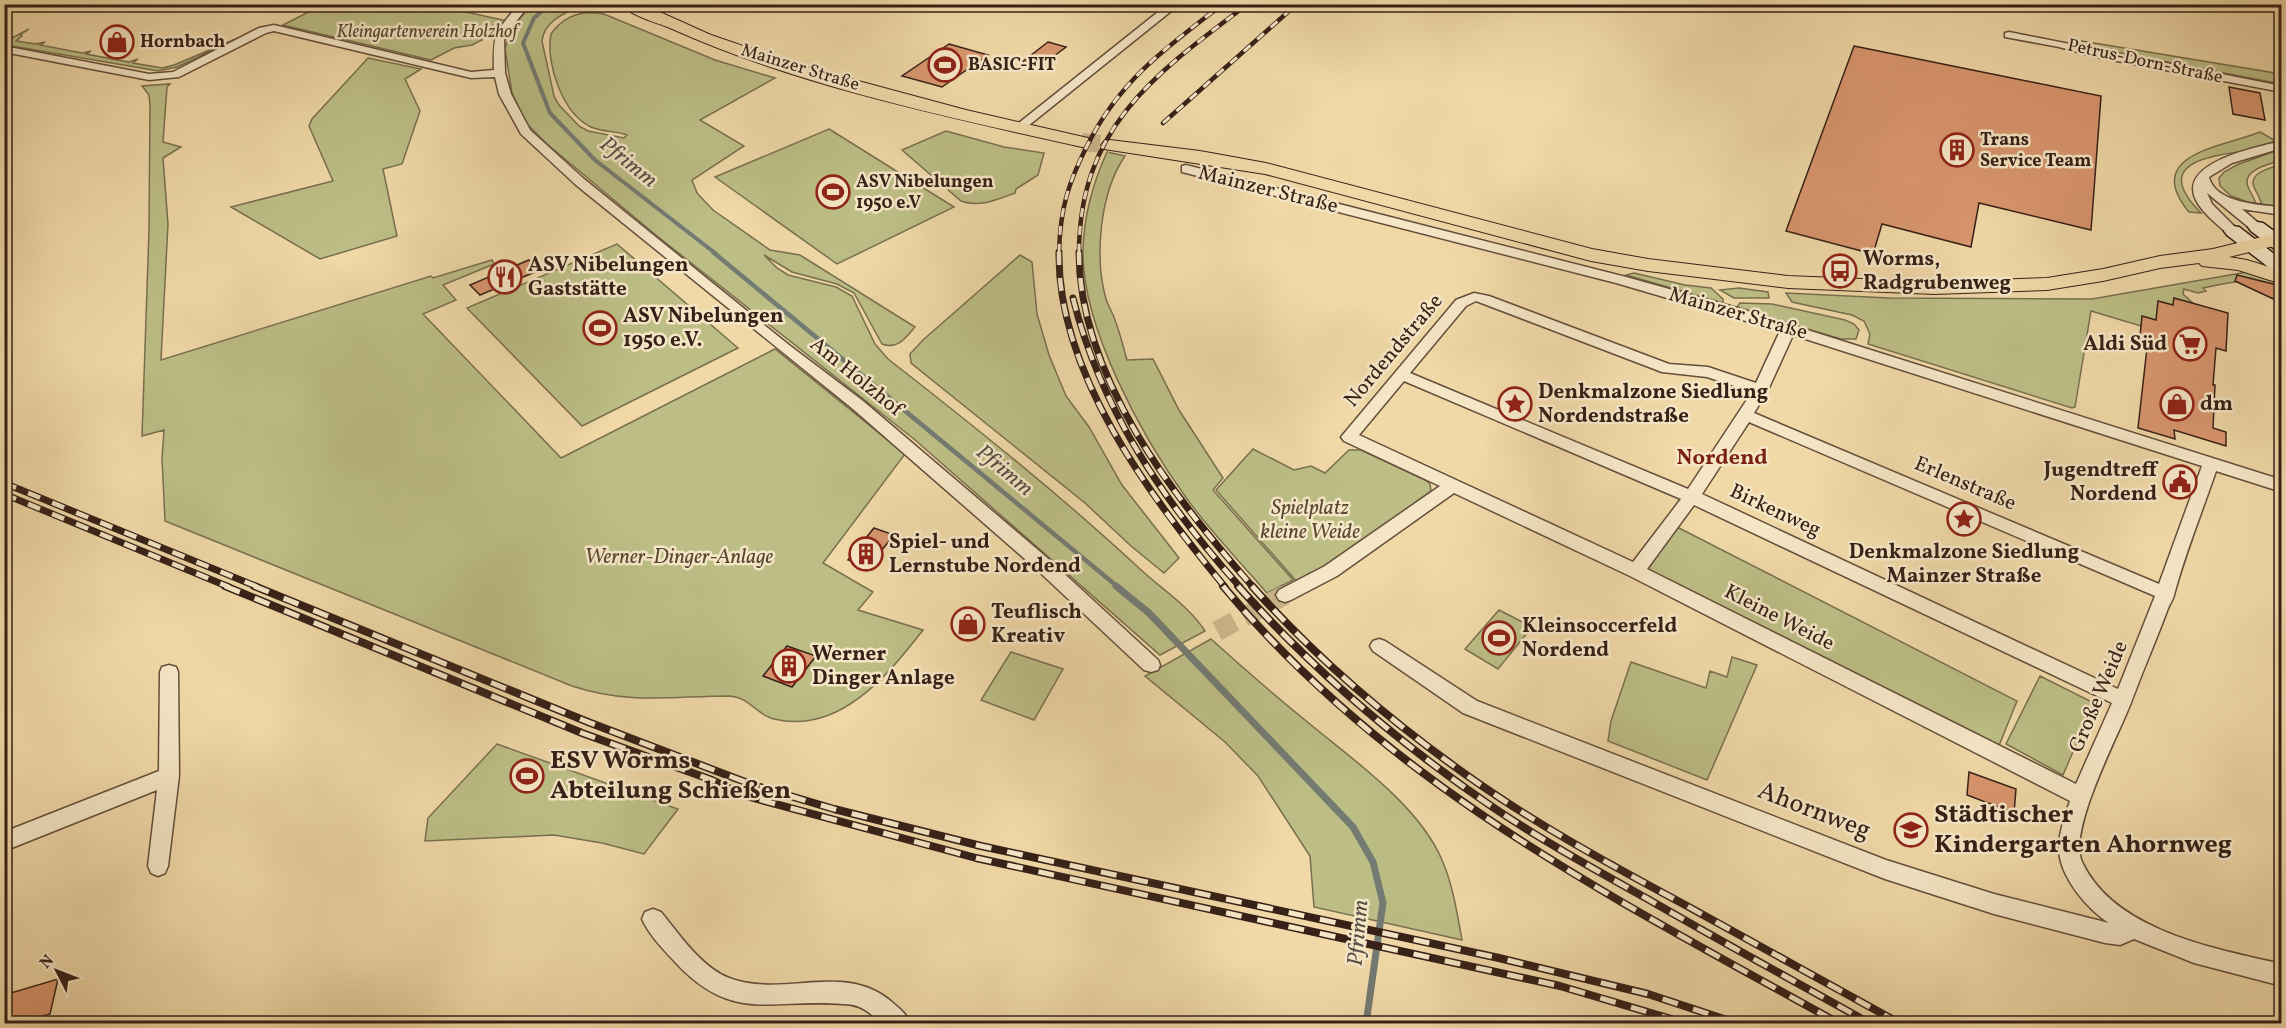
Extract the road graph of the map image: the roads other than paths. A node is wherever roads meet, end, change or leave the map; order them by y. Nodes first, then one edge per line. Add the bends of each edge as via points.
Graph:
1 (525, 4) edge
2 (628, 4) edge
3 (1175, 4) edge
4 (2009, 34) dead end
5 (4, 49) edge
6 (500, 73) junction
7 (2282, 89) edge
8 (1019, 128) junction
9 (1082, 142) tunnel mouth
10 (2282, 144) edge
11 (1110, 145) tunnel mouth
12 (1186, 169) dead end
13 (2202, 179) junction
14 (2218, 197) junction
15 (2282, 211) edge
16 (2233, 231) junction
17 (2253, 236) junction
18 (2280, 236) edge
19 (2160, 262) junction
20 (2282, 269) edge
21 (2282, 278) edge
22 (1788, 328) junction
23 (1402, 375) junction
24 (1761, 390) junction
25 (1746, 415) junction
26 (1349, 437) joint
27 (2211, 463) junction
28 (1453, 485) junction
29 (2282, 486) edge
30 (1693, 497) junction
31 (1636, 571) junction
32 (2166, 594) junction
33 (1285, 595) tunnel mouth
34 (1379, 646) dead end
35 (1151, 665) dead end
36 (169, 672) dead end
37 (2123, 700) junction
38 (169, 776) junction
39 (2082, 797) junction
40 (4, 842) edge
41 (158, 866) dead end
42 (653, 919) dead end
43 (2135, 927) junction
44 (2282, 975) edge
45 (899, 1023) edge

1 - 6 street, Am Holzhof via 499,40
2 - 8 main road, Mainzer Straße via 714,41 794,69
3 - 8 street
4 - 7 street, Petrus-Dorn-Straße
5 - 6 street via 162,77 175,75 274,27 471,75
6 - 35 street, Am Holzhof via 519,124 538,146 858,405 1039,561
8 - 9 main road, Mainzer Straße
10 - 13 street via 2218,164
11 - 19 main road, Mainzer Straße via 1256,167 1591,255 1733,276 1879,288 2001,287 2072,281
12 - 22 street, Mainzer Straße via 1621,280
13 - 14 street
13 - 16 street via 2201,196
14 - 15 street via 2252,208
14 - 17 street
16 - 17 main road, Mainzer Straße
16 - 19 main road, Mainzer Straße via 2194,243
17 - 18 main road, Mainzer Straße
17 - 19 main road, Mainzer Straße via 2212,255
17 - 20 main road
19 - 21 main road via 2230,263
22 - 24 street
22 - 27 street, Mainzer Straße
23 - 24 street, Nordendstraße via 1461,303 1473,297 1666,369 1708,372
23 - 26 street, Nordendstraße
23 - 30 street, Birkenweg
24 - 25 street
25 - 30 street
25 - 32 street, Erlenstraße
26 - 28 street, Kleine Weide
27 - 29 street, Mainzer Straße
27 - 32 street, Große Weide
28 - 31 street, Kleine Weide
28 - 33 street via 1331,572
30 - 31 street
30 - 37 street, Birkenweg
31 - 39 street, Kleine Weide
32 - 37 street, Große Weide
34 - 43 street, Ahornweg via 1470,707 1940,889 2106,933 2120,935
36 - 38 street
37 - 39 street, Große Weide
38 - 40 street
38 - 41 street
39 - 43 street, Große Weide via 2070,842 2073,867 2090,892
42 - 45 street via 713,982 743,993 830,992 864,996
43 - 44 street via 2181,948

